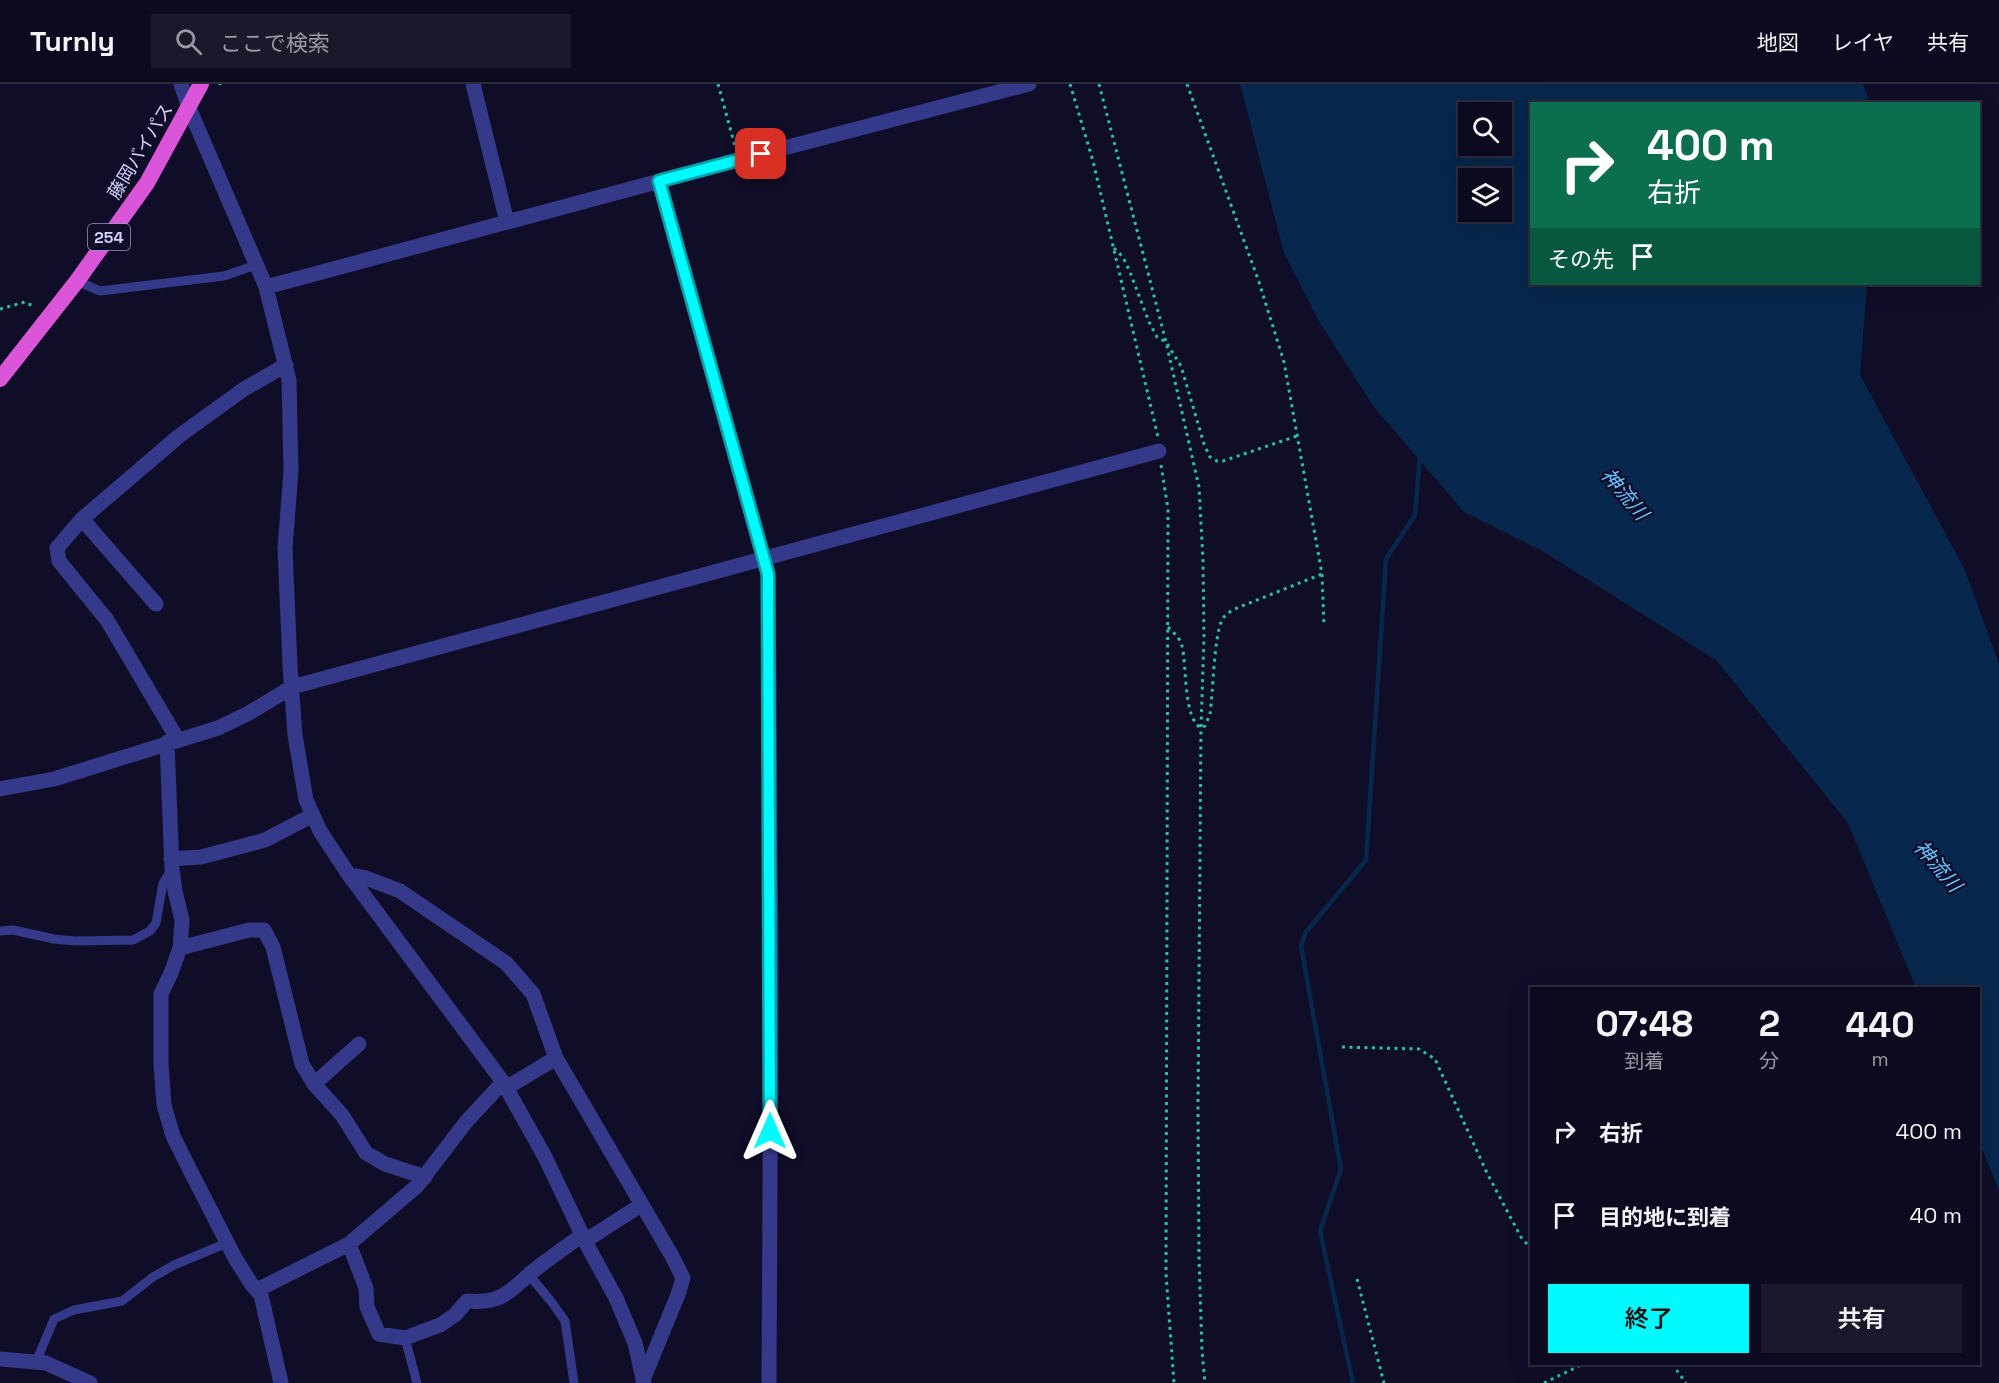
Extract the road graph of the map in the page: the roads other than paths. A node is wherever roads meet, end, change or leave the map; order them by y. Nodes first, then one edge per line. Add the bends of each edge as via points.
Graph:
1 (181, 84) edge
2 (201, 84) edge
3 (473, 84) edge
4 (1029, 84) edge
5 (189, 108) junction
6 (659, 181) junction
7 (507, 222) junction
8 (256, 265) junction
9 (77, 280) junction
10 (266, 286) junction
11 (286, 365) junction
12 (6, 369) edge
13 (0, 379) edge
14 (0, 388) edge
15 (1159, 452) road end
16 (82, 519) junction
17 (763, 559) junction
18 (156, 604) dead end
19 (292, 687) junction
20 (172, 741) junction
21 (0, 789) edge
22 (313, 815) junction
23 (172, 864) junction
24 (349, 875) junction
25 (0, 931) edge
26 (180, 948) junction
27 (359, 1044) dead end
28 (556, 1058) junction
29 (314, 1084) junction
30 (505, 1085) junction
31 (424, 1177) junction
32 (641, 1205) junction
33 (583, 1238) junction
34 (227, 1243) junction
35 (349, 1244) junction
36 (529, 1275) junction
37 (256, 1290) junction
38 (405, 1338) junction
39 (0, 1359) edge
40 (36, 1362) junction
41 (643, 1382) edge
42 (90, 1383) edge
43 (281, 1383) edge
44 (417, 1383) edge
45 (574, 1383) edge
46 (769, 1383) edge

1 - 5 street
2 - 5 highway, 藤岡バイパス / 254
3 - 7 street
4 - 6 street
5 - 8 street
5 - 9 highway, 藤岡バイパス / 254 via 147,183
6 - 7 street
6 - 17 street
7 - 10 street
8 - 9 lane via 224,276 100,291
8 - 10 street
9 - 12 highway, 藤岡バイパス / 254
10 - 11 street
11 - 16 street via 244,389 179,436
11 - 19 street via 291,471 285,548
12 - 13 highway, 藤岡バイパス / 254
12 - 14 street
15 - 17 street
16 - 18 street
16 - 20 street via 57,548 59,561 107,620
17 - 19 street
17 - 46 street via 769,596
19 - 20 street via 218,728
19 - 22 street via 295,735 306,800
20 - 21 street via 54,779
20 - 23 street
22 - 23 street via 265,840
22 - 24 street
23 - 25 lane via 163,883 156,923 150,932 133,940 75,941
23 - 26 street via 182,920
24 - 28 street via 400,891 506,963 533,994
24 - 30 street
26 - 29 street via 249,930 264,930 273,947 302,1064
26 - 34 street via 161,994 164,1105 173,1136
27 - 29 street
28 - 30 street
28 - 32 street
29 - 31 street via 342,1115 366,1154
30 - 31 street via 466,1122
30 - 33 street
31 - 35 street
32 - 33 street
32 - 41 street via 683,1278
33 - 36 street
33 - 41 street via 631,1334
34 - 37 street
34 - 40 lane via 174,1265 122,1301 74,1310 54,1319
35 - 37 street
35 - 38 street via 379,1335
36 - 38 street via 499,1299 466,1301 440,1325
36 - 45 lane via 565,1321
37 - 43 street via 261,1295
38 - 44 lane
39 - 40 street
40 - 42 street

